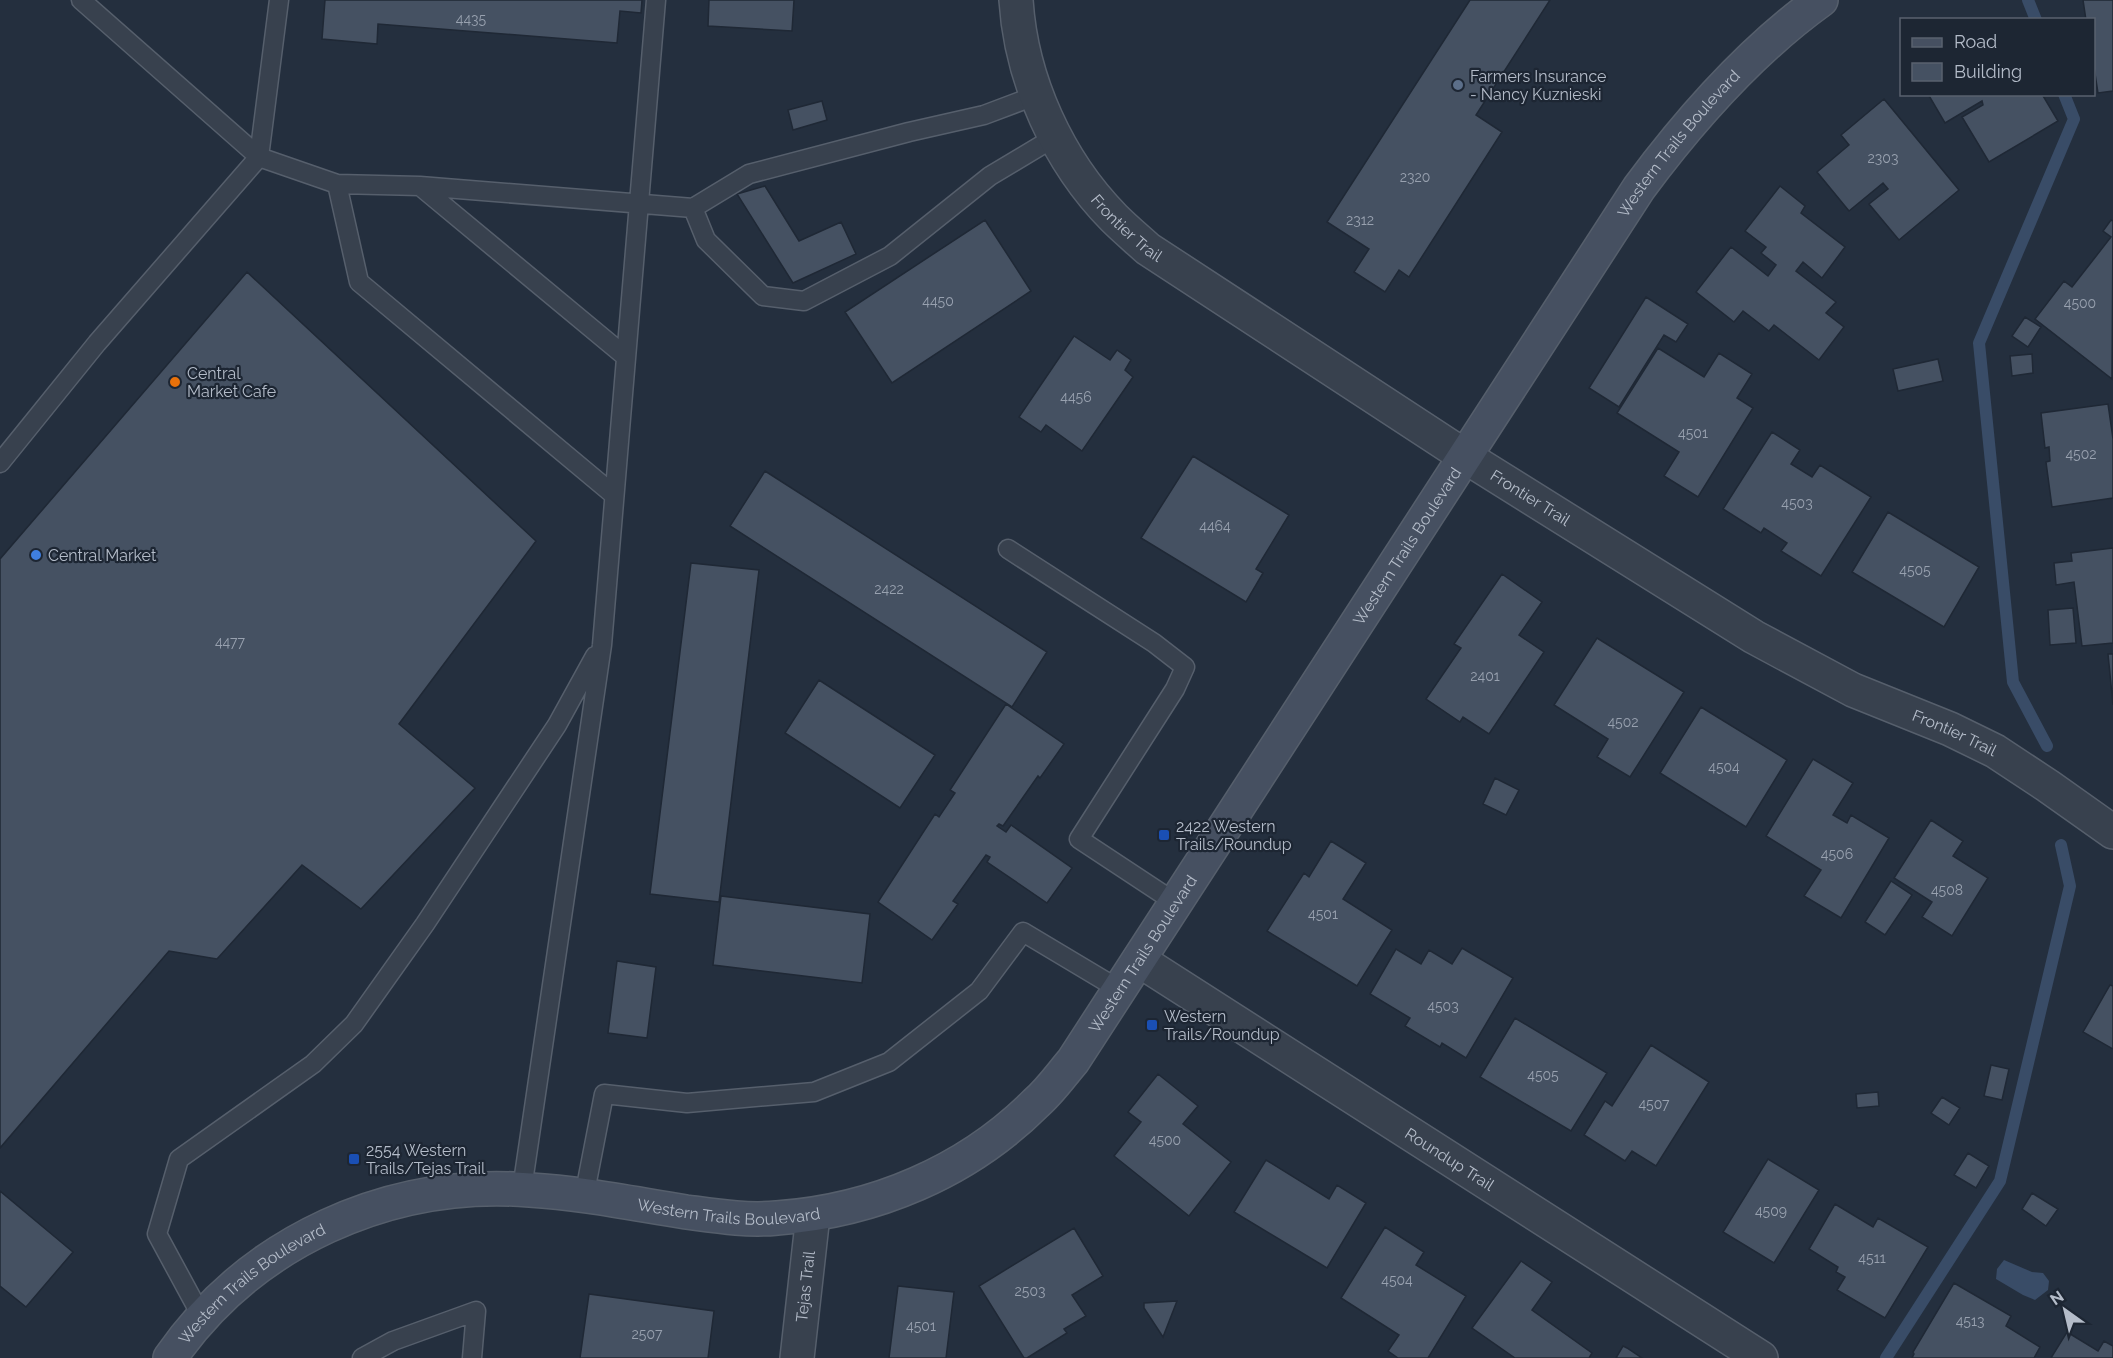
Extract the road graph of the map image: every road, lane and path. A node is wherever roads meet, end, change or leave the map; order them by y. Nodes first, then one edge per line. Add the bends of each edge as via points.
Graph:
1 (81, 0) edge
2 (279, 0) edge
3 (656, 0) edge
4 (1016, 0) edge
5 (1821, 0) edge
6 (1036, 95) junction
7 (1055, 137) junction
8 (260, 157) junction
9 (337, 184) junction
10 (420, 186) junction
11 (639, 205) junction
12 (693, 208) junction
13 (626, 357) junction
14 (1466, 457) junction
15 (0, 463) edge
16 (614, 495) junction
17 (1008, 549) dead end
18 (602, 645) junction
19 (2113, 832) edge
20 (1176, 903) junction
21 (1139, 960) junction
22 (1120, 990) junction
23 (522, 1189) junction
24 (584, 1197) junction
25 (813, 1215) junction
26 (202, 1317) junction
27 (170, 1358) edge
28 (362, 1358) edge
29 (472, 1358) edge
30 (796, 1358) edge
31 (1761, 1358) edge

1 - 8 lane
2 - 8 lane
3 - 11 lane
4 - 6 street, Frontier Trail via 1024,54
5 - 14 street, Western Trails Boulevard via 1729,80 1661,158
6 - 7 street, Frontier Trail
6 - 12 lane via 984,115 749,174
7 - 12 lane via 990,176 891,256 804,301 762,296 706,240
7 - 14 street, Frontier Trail via 1113,218 1148,249
8 - 9 lane
8 - 15 lane via 98,343
9 - 10 lane
9 - 16 lane via 359,282
10 - 11 lane
10 - 13 lane
11 - 12 lane
11 - 13 lane
13 - 16 lane
14 - 19 street, Frontier Trail via 1754,637 1853,690 1995,751
14 - 20 street, Western Trails Boulevard
16 - 18 lane
17 - 20 lane via 1185,667 1175,689 1079,839
18 - 23 lane
18 - 26 lane via 557,725 354,1024 313,1064 179,1159 157,1234
20 - 21 street, Western Trails Boulevard
21 - 22 street, Western Trails Boulevard
21 - 31 street, Roundup Trail
22 - 24 lane via 1023,932 979,991 890,1062 814,1092 687,1103 604,1094
22 - 25 street, Western Trails Boulevard via 1073,1061 1037,1103 994,1140 949,1169 901,1192
23 - 24 street, Western Trails Boulevard
23 - 26 street, Western Trails Boulevard via 450,1191 364,1210 324,1227 259,1266
24 - 25 street, Western Trails Boulevard via 734,1218
25 - 30 street, Tejas Trail
26 - 27 street, Western Trails Boulevard
28 - 29 lane via 393,1341 476,1311

